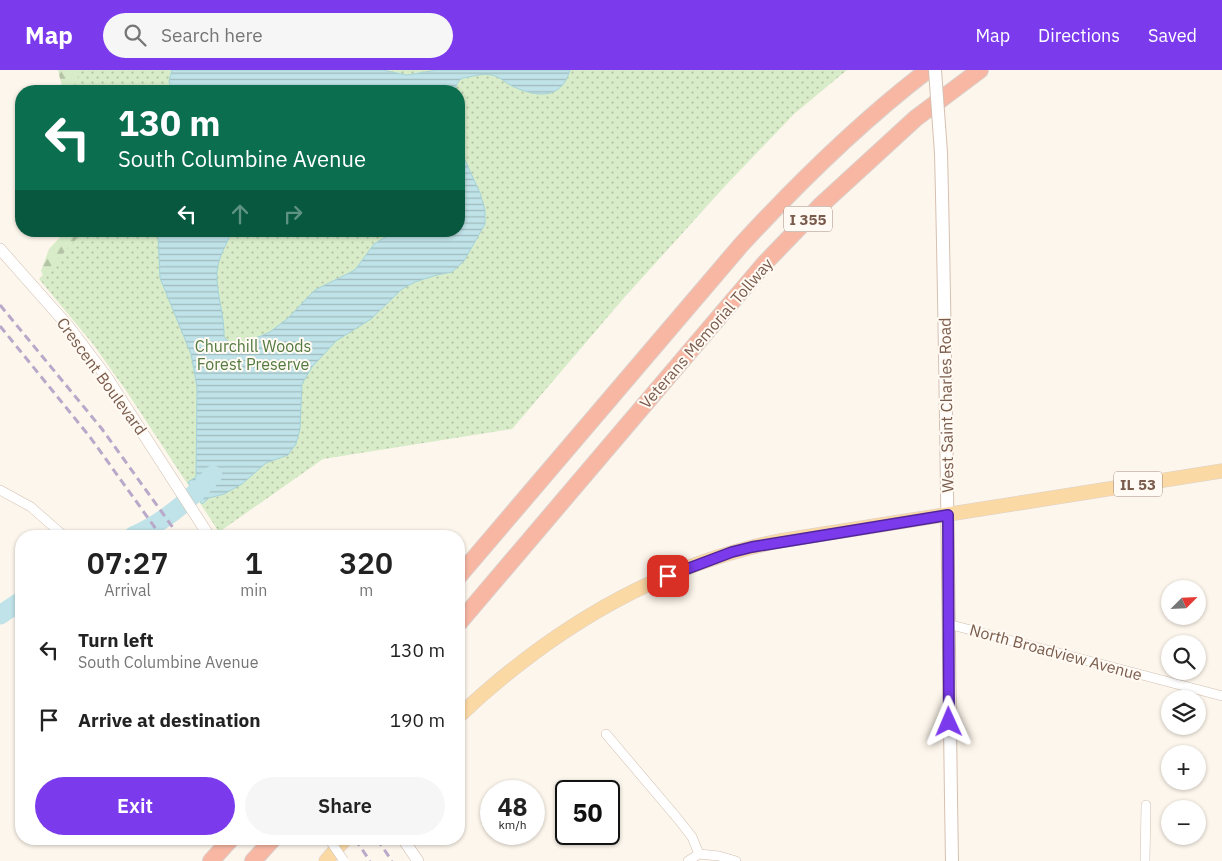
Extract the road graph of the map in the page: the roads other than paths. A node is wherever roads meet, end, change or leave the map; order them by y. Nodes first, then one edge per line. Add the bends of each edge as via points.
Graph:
1 (928, 70) edge
2 (935, 70) edge
3 (980, 70) edge
4 (0, 249) edge
5 (1222, 471) edge
6 (0, 490) edge
7 (948, 515) junction
8 (57, 530) edge
9 (205, 530) edge
10 (465, 569) edge
11 (465, 616) edge
12 (948, 624) junction
13 (1222, 696) edge
14 (465, 710) edge
15 (606, 734) dead end
16 (1146, 805) dead end
17 (226, 845) edge
18 (268, 845) edge
19 (333, 845) edge
20 (340, 845) edge
21 (407, 845) edge
22 (699, 854) junction
23 (211, 861) edge
24 (252, 861) edge
25 (326, 861) edge
26 (344, 861) edge
27 (418, 861) edge
28 (688, 861) edge
29 (736, 861) edge
30 (952, 861) edge
31 (1145, 861) edge

1 - 10 highway, Veterans Memorial Tollway / I 355 via 823,159 740,245
2 - 7 main road, West Saint Charles Road, bridge via 941,153
3 - 11 highway, Veterans Memorial Tollway / I 355 via 916,118 820,206 771,258
4 - 9 street, Crescent Boulevard via 88,351
5 - 7 main road, IL 53
6 - 8 street via 31,507
7 - 12 main road, West Saint Charles Road
7 - 14 main road, IL 53 via 752,547 652,582 573,625 494,683
12 - 13 street, North Broadview Avenue
12 - 30 main road, West Saint Charles Road
15 - 22 street via 692,837
16 - 31 street
17 - 23 highway
18 - 24 highway
19 - 26 street, bridge
20 - 25 main road
21 - 27 street
22 - 28 street
22 - 29 street

